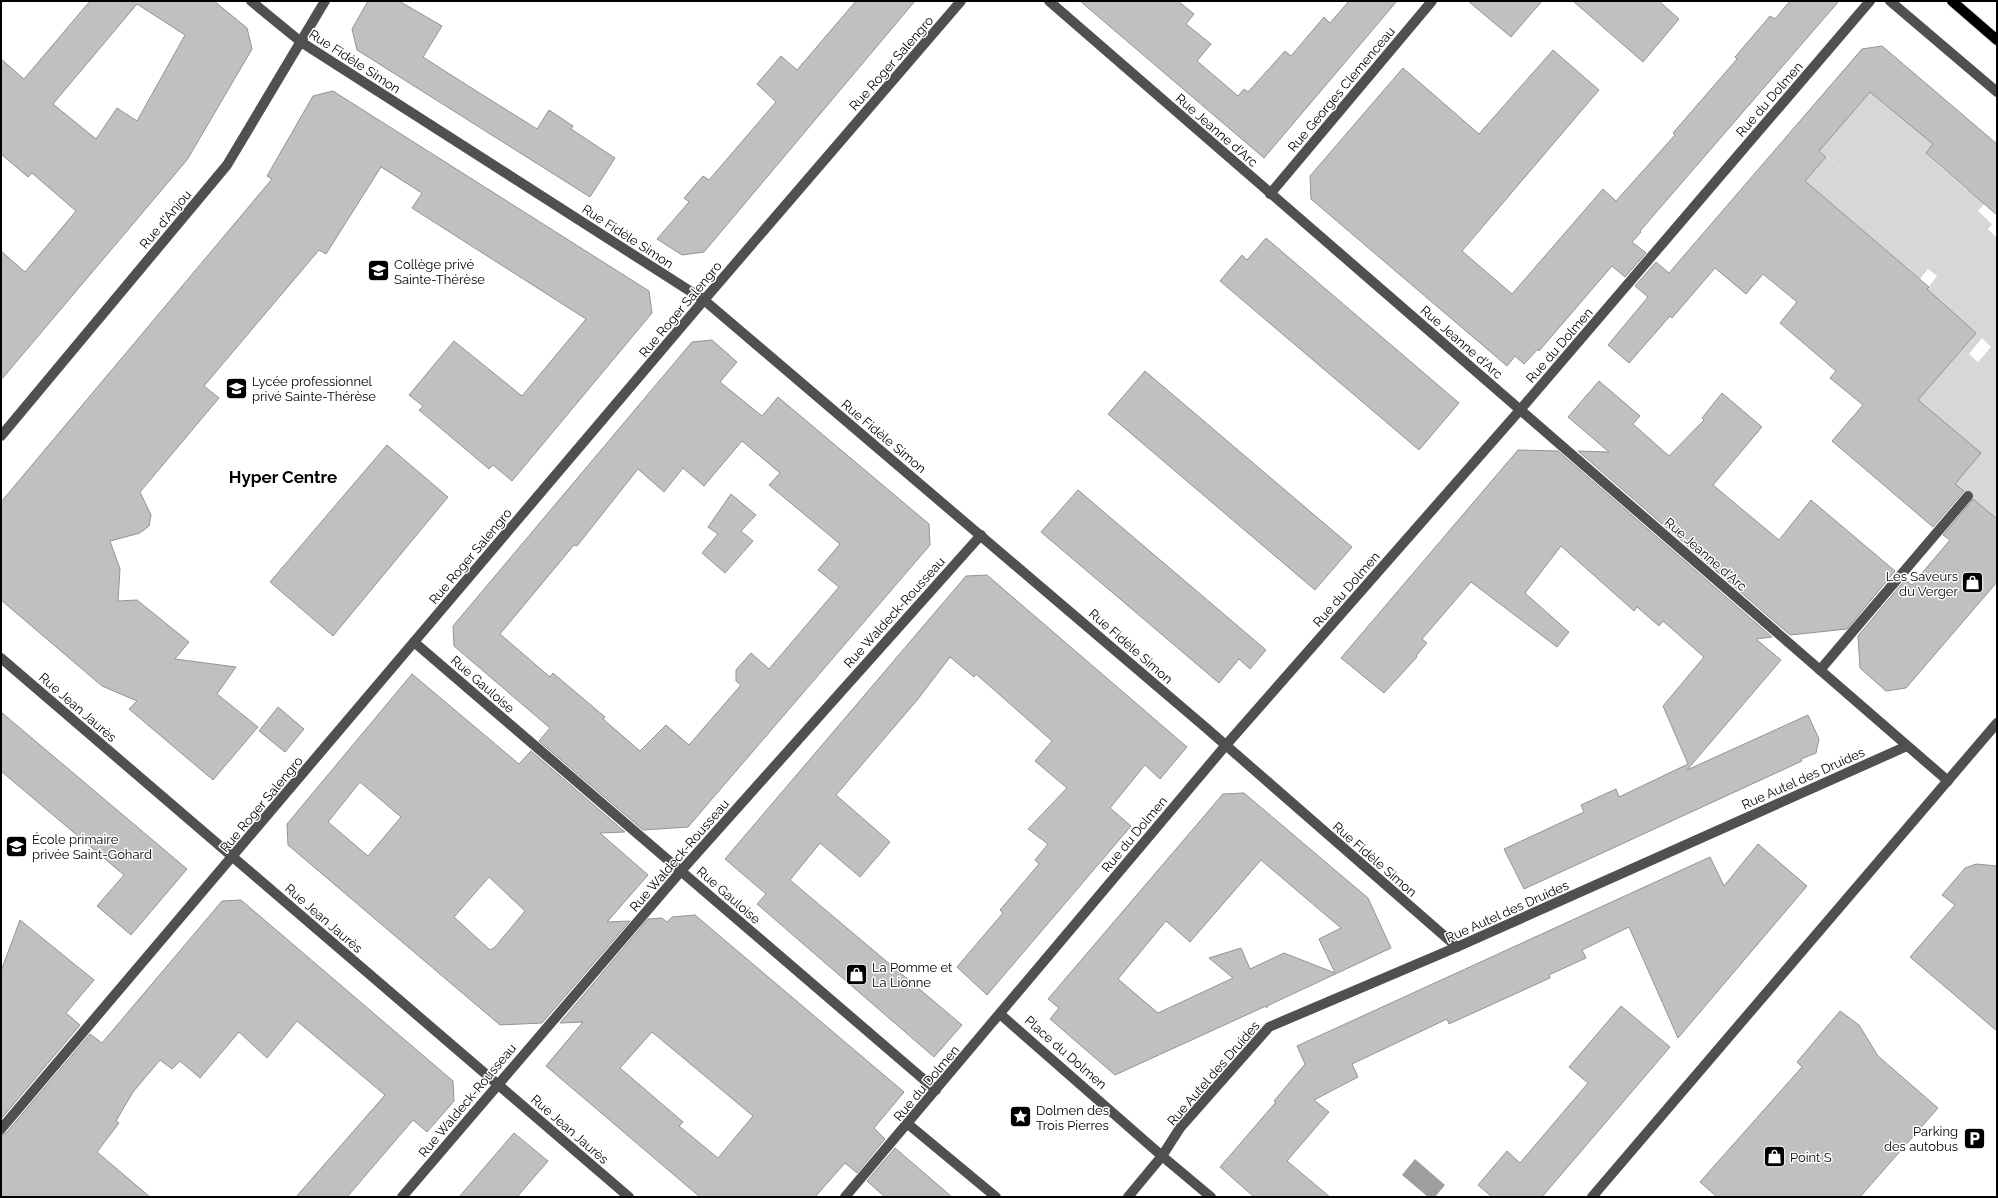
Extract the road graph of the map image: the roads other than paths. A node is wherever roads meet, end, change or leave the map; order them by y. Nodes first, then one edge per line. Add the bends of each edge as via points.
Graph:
1 (251, 1) edge
2 (325, 1) edge
3 (961, 1) edge
4 (1049, 1) edge
5 (1432, 1) edge
6 (1870, 1) edge
7 (1890, 1) edge
8 (1952, 1) edge
9 (1997, 40) edge
10 (301, 42) junction
11 (1997, 92) edge
12 (1270, 194) junction
13 (704, 300) junction
14 (1520, 410) junction
15 (1, 436) edge
16 (1968, 496) dead end
17 (981, 535) junction
18 (414, 642) junction
19 (1, 658) edge
20 (1820, 670) junction
21 (1997, 723) edge
22 (1226, 745) junction
23 (1907, 746) junction
24 (1948, 781) junction
25 (233, 857) junction
26 (681, 871) junction
27 (1457, 948) junction
28 (1000, 1014) junction
29 (498, 1084) junction
30 (936, 1090) junction
31 (908, 1124) junction
32 (1, 1130) edge
33 (1162, 1156) junction
34 (402, 1197) edge
35 (629, 1197) edge
36 (845, 1197) edge
37 (996, 1197) edge
38 (1128, 1197) edge
39 (1211, 1197) edge
40 (1592, 1197) edge

1 - 10 street, Rue Fidèle Simon
2 - 10 street, Rue d'Anjou
3 - 13 street, Rue Roger Salengro
4 - 12 street, Rue Jeanne d'Arc
5 - 12 street, Rue Georges Clemenceau
6 - 14 street, Rue du Dolmen
7 - 11 street
8 - 9 main road
10 - 13 street, Rue Fidèle Simon
10 - 15 street, Rue d'Anjou via 227,165
12 - 14 street, Rue Jeanne d'Arc
13 - 17 street, Rue Fidèle Simon
13 - 18 street, Rue Roger Salengro
14 - 20 street, Rue Jeanne d'Arc
14 - 22 street, Rue du Dolmen
16 - 20 street
17 - 22 street, Rue Fidèle Simon
17 - 26 street, Rue Waldeck-Rousseau
18 - 25 street, Rue Roger Salengro
18 - 26 street, Rue Gauloise
19 - 25 street, Rue Jean Jaurès
20 - 23 street, Rue Jeanne d'Arc
21 - 24 street
22 - 27 street, Rue Fidèle Simon
22 - 28 street, Rue du Dolmen
23 - 24 street, Rue Jeanne d'Arc
23 - 27 street, Rue Autel des Druides
24 - 40 street
25 - 29 street, Rue Jean Jaurès
25 - 32 street, Rue Roger Salengro
26 - 29 street, Rue Waldeck-Rousseau
26 - 30 street, Rue Gauloise
27 - 33 street, Rue Autel des Druides via 1269,1027 1180,1128
28 - 30 street, Rue du Dolmen
28 - 33 street, Place du Dolmen
29 - 34 street, Rue Waldeck-Rousseau
29 - 35 street, Rue Jean Jaurès
30 - 31 street, Rue du Dolmen
31 - 36 street, Rue du Dolmen
31 - 37 street
33 - 38 street
33 - 39 street, Place du Dolmen

